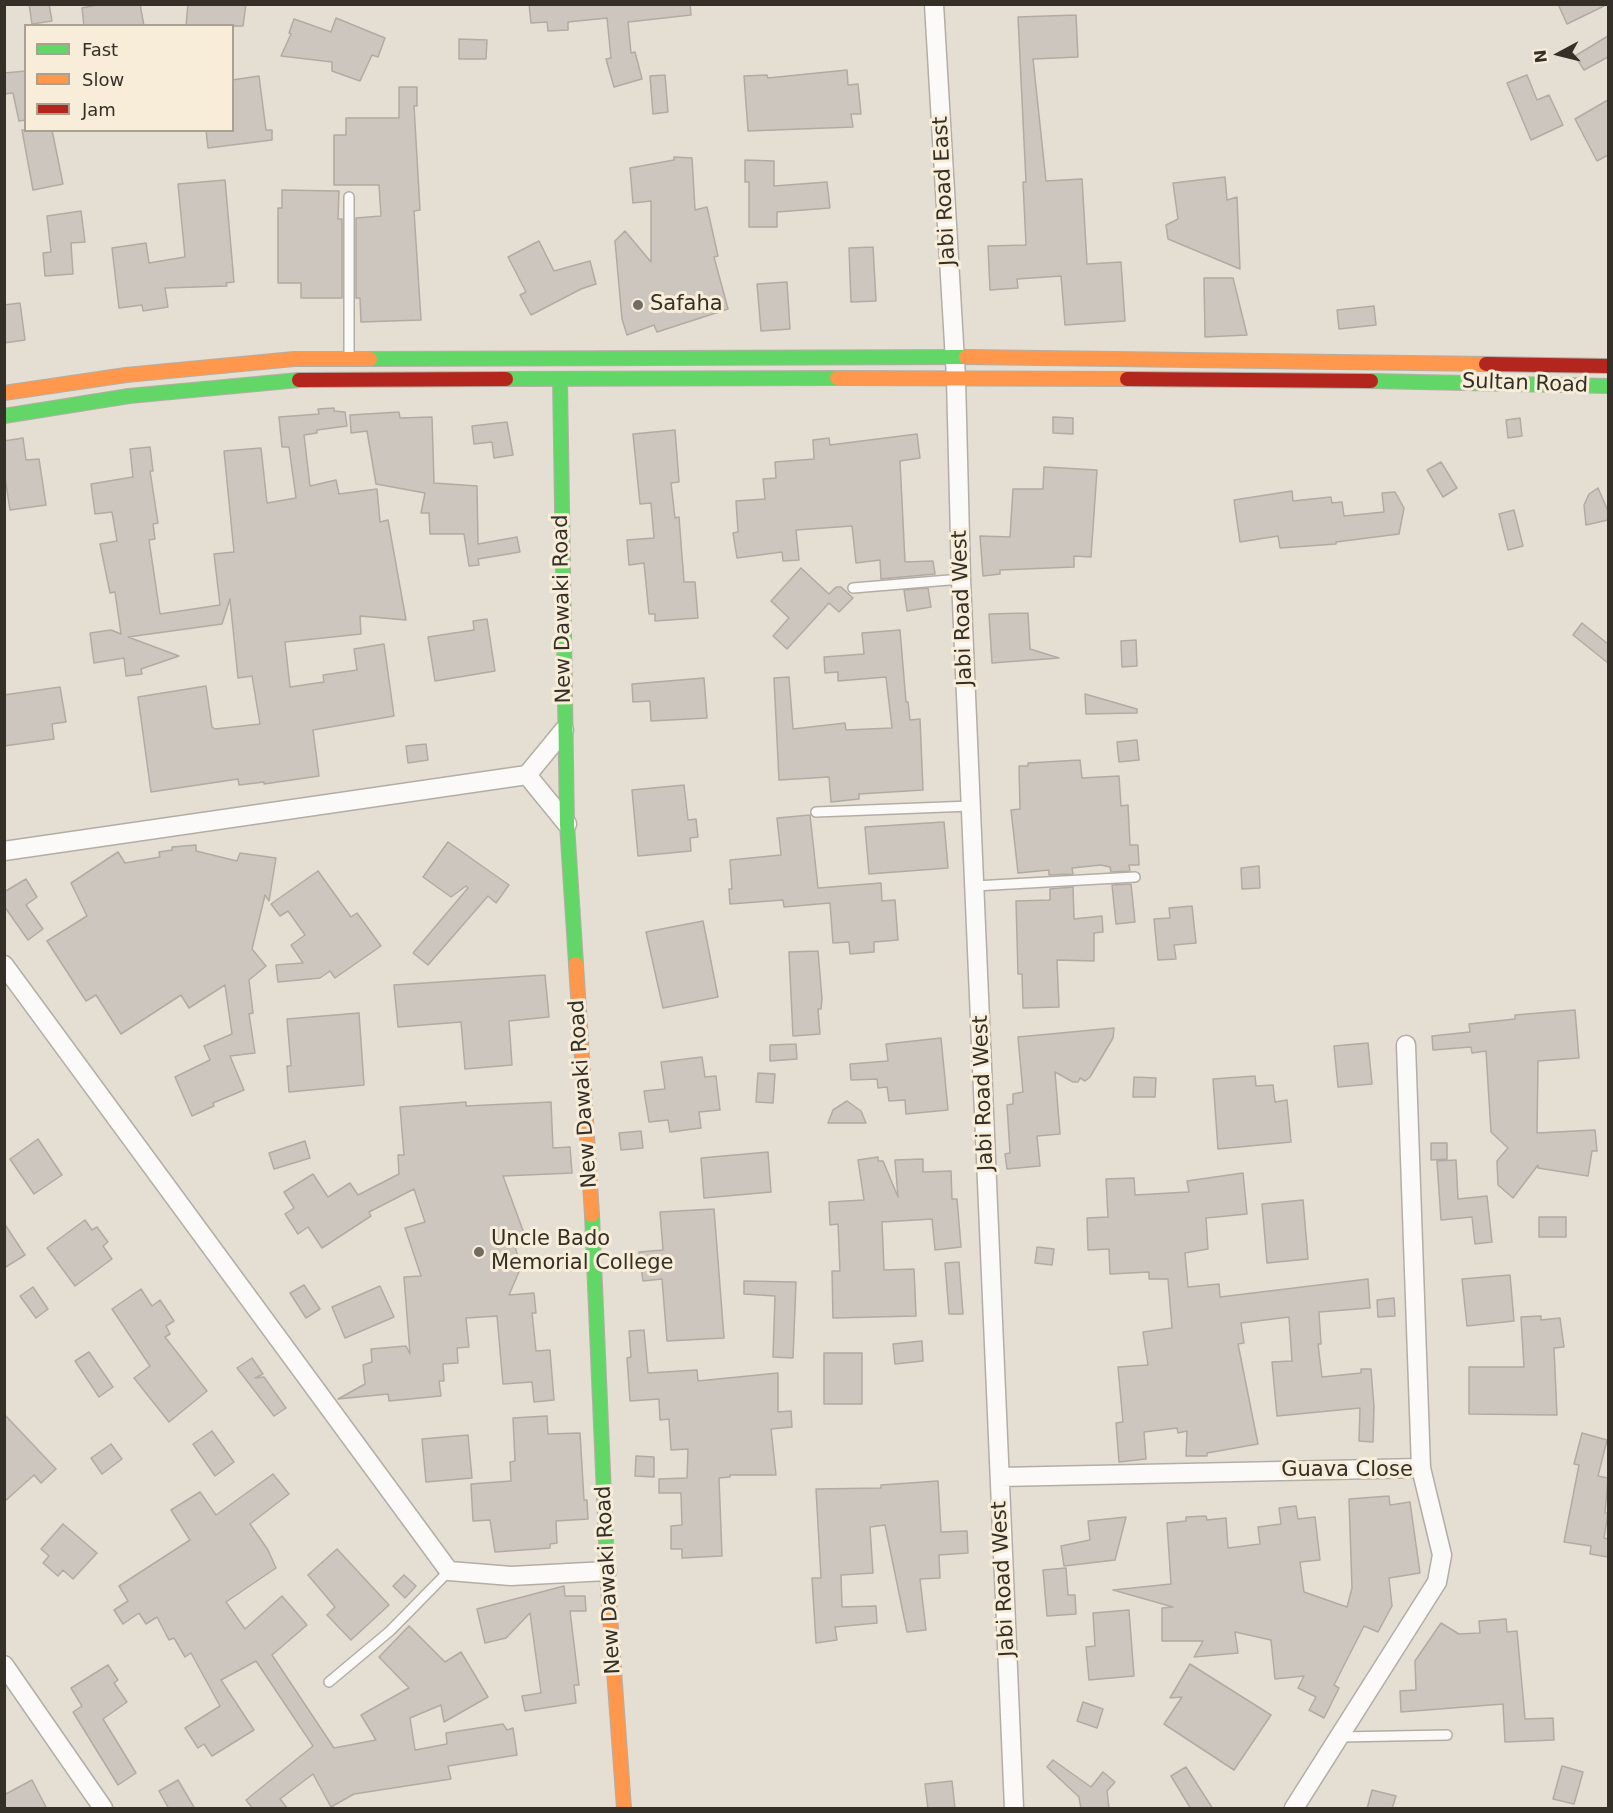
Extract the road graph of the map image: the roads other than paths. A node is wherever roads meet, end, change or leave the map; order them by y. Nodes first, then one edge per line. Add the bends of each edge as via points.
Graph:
1 (934, 4) edge
2 (349, 196) dead end
3 (955, 357) junction
4 (350, 359) junction
5 (1608, 366) edge
6 (956, 378) junction
7 (560, 380) junction
8 (1608, 386) edge
9 (4, 393) edge
10 (4, 416) edge
11 (961, 579) junction
12 (853, 588) dead end
13 (564, 730) junction
14 (527, 775) junction
15 (972, 806) junction
16 (816, 812) dead end
17 (567, 824) junction
18 (4, 851) edge
19 (1135, 877) dead end
20 (975, 886) junction
21 (4, 965) edge
22 (1406, 1045) dead end
23 (1421, 1468) junction
24 (1000, 1477) junction
25 (449, 1571) junction
26 (607, 1571) junction
27 (4, 1665) edge
28 (329, 1682) dead end
29 (1447, 1736) dead end
30 (1339, 1737) junction
31 (103, 1809) edge
32 (624, 1809) edge
33 (1014, 1809) edge
34 (1294, 1809) edge

1 - 3 street, Jabi Road East
2 - 4 lane
3 - 4 street, Sultan Road
3 - 5 street, Sultan Road
3 - 6 street, Jabi Road East
4 - 9 street, Sultan Road via 294,359 138,374
6 - 7 street, Sultan Road
6 - 8 street, Sultan Road
6 - 11 street, Jabi Road West
7 - 10 street, Sultan Road via 295,380 129,396
7 - 13 street, New Dawaki Road
11 - 12 lane
11 - 15 street, Jabi Road West
13 - 14 street
13 - 17 street, New Dawaki Road
14 - 17 street
14 - 18 street
15 - 16 lane
15 - 20 street, Jabi Road West
17 - 26 street, New Dawaki Road via 592,1231
19 - 20 lane
20 - 24 street, Jabi Road West
21 - 25 street
22 - 23 street
23 - 24 street, Guava Close
23 - 30 street, Guava Close via 1442,1555 1437,1582
24 - 33 street, Jabi Road West
25 - 26 street via 512,1576
25 - 28 lane via 390,1631
26 - 32 street, New Dawaki Road
27 - 31 street
29 - 30 lane
30 - 34 street, Guava Close

